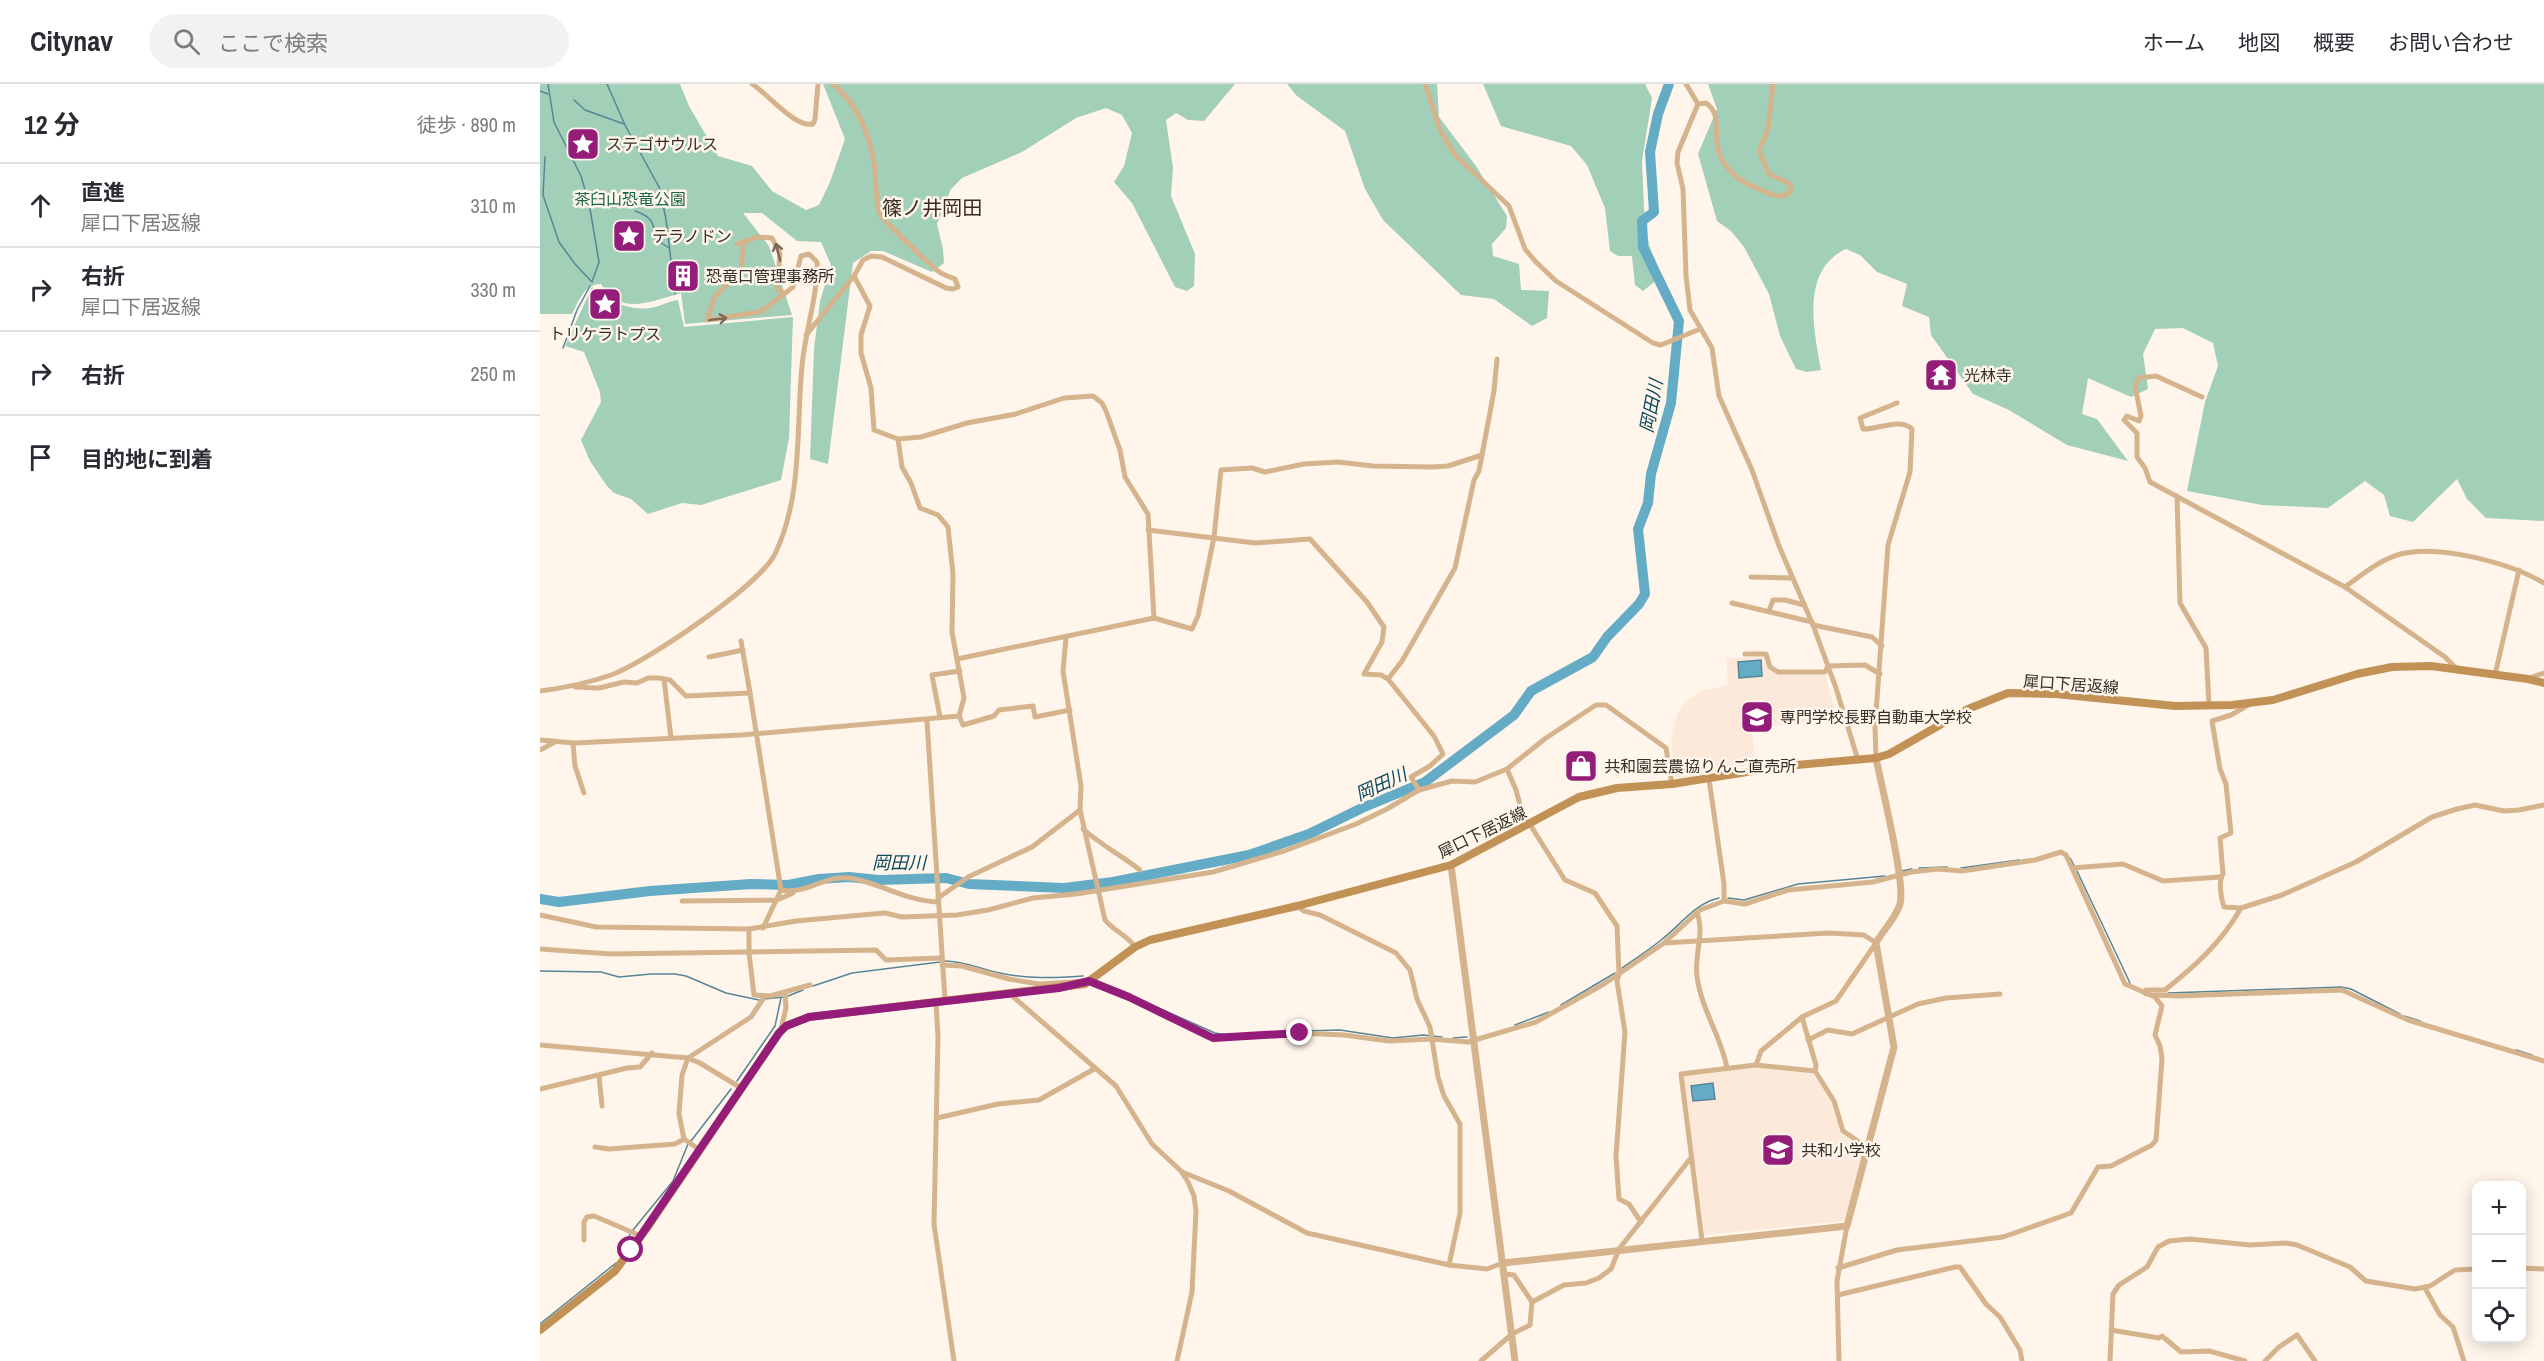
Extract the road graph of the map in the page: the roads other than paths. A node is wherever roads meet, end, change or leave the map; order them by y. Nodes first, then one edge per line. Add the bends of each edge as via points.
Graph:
1 (752, 84) edge
2 (818, 84) edge
3 (833, 84) edge
4 (1425, 84) edge
5 (1686, 84) edge
6 (1773, 84) edge
7 (1698, 104) junction
8 (854, 276) junction
9 (784, 294) junction
10 (1700, 329) junction
11 (805, 336) junction
12 (1497, 359) dead end
13 (2202, 397) dead end
14 (1897, 403) dead end
15 (898, 439) junction
16 (1482, 455) junction
17 (2177, 496) junction
18 (1148, 530) junction
19 (1214, 537) junction
20 (2519, 570) junction
21 (1751, 577) dead end
22 (1793, 579) junction
23 (2544, 583) edge
24 (2345, 587) junction
25 (1732, 603) dead end
26 (1804, 605) junction
27 (1769, 611) junction
28 (1154, 618) junction
29 (1812, 624) junction
30 (1066, 638) junction
31 (741, 641) dead end
32 (1882, 646) junction
33 (743, 650) junction
34 (1745, 654) dead end
35 (709, 657) dead end
36 (957, 659) junction
37 (1828, 666) junction
38 (2458, 669) junction
39 (960, 671) junction
40 (2544, 673) edge
41 (1880, 674) junction
42 (2495, 675) junction
43 (664, 679) junction
44 (1388, 679) junction
45 (2528, 679) junction
46 (2544, 683) edge
47 (568, 687) junction
48 (540, 691) edge
49 (750, 693) junction
50 (2250, 704) junction
51 (2210, 706) junction
52 (1070, 710) junction
53 (959, 716) junction
54 (940, 717) junction
55 (927, 721) junction
56 (756, 734) junction
57 (671, 738) junction
58 (540, 740) edge
59 (556, 741) junction
60 (573, 742) junction
61 (540, 750) edge
62 (1876, 758) junction
63 (1858, 760) junction
64 (1507, 769) junction
65 (1709, 779) junction
66 (1672, 784) junction
67 (1419, 790) junction
68 (584, 793) dead end
69 (2544, 805) edge
70 (1080, 810) junction
71 (1528, 824) junction
72 (1083, 829) junction
73 (1451, 865) junction
74 (2075, 868) junction
75 (1140, 870) dead end
76 (1899, 875) junction
77 (2220, 877) junction
78 (1098, 889) junction
79 (782, 890) junction
80 (796, 891) junction
81 (777, 900) junction
82 (938, 900) junction
83 (682, 901) dead end
84 (1724, 901) junction
85 (1297, 906) junction
86 (2241, 908) junction
87 (1696, 913) junction
88 (540, 915) edge
89 (940, 917) junction
90 (763, 928) junction
91 (749, 929) junction
92 (1698, 941) junction
93 (1664, 943) junction
94 (1876, 943) junction
95 (1135, 947) junction
96 (540, 949) edge
97 (749, 953) junction
98 (941, 958) junction
99 (942, 965) junction
100 (1619, 974) junction
101 (1089, 981) junction
102 (810, 985) dead end
103 (2146, 993) junction
104 (1010, 994) junction
105 (2000, 994) dead end
106 (785, 996) junction
107 (763, 999) junction
108 (940, 1001) junction
109 (1802, 1017) junction
110 (1889, 1017) junction
111 (781, 1031) junction
112 (1430, 1036) junction
113 (1808, 1040) junction
114 (1473, 1042) junction
115 (540, 1045) edge
116 (652, 1053) junction
117 (688, 1058) junction
118 (2544, 1061) edge
119 (1756, 1065) junction
120 (1727, 1068) junction
121 (1094, 1069) junction
122 (1815, 1071) junction
123 (599, 1076) junction
124 (741, 1088) junction
125 (540, 1089) edge
126 (602, 1106) dead end
127 (937, 1118) junction
128 (684, 1139) junction
129 (595, 1147) dead end
130 (1868, 1148) junction
131 (700, 1150) junction
132 (1690, 1159) junction
133 (1181, 1171) junction
134 (1641, 1222) junction
135 (1847, 1226) junction
136 (641, 1236) junction
137 (584, 1240) dead end
138 (1702, 1240) junction
139 (1619, 1249) junction
140 (1503, 1263) junction
141 (1449, 1265) junction
142 (1838, 1268) junction
143 (2526, 1268) edge
144 (2472, 1269) edge
145 (2544, 1269) edge
146 (1505, 1274) junction
147 (2425, 1288) junction
148 (1838, 1295) junction
149 (1532, 1302) junction
150 (540, 1330) edge
151 (2111, 1330) junction
152 (1512, 1334) junction
153 (954, 1361) edge
154 (1177, 1361) edge
155 (1481, 1361) edge
156 (1515, 1361) edge
157 (1839, 1361) edge
158 (2022, 1361) edge
159 (2110, 1361) edge
160 (2245, 1361) edge
161 (2265, 1361) edge
162 (2315, 1361) edge
163 (2464, 1361) edge

1 - 2 street via 796,120 808,125 815,119
3 - 8 street via 850,100 864,123 874,162 880,216 958,287 946,288 882,257 863,260
4 - 10 street via 1440,130 1455,155 1509,206 1525,249 1556,281 1653,343 1661,345
5 - 7 street
6 - 7 street via 1768,129 1760,151 1769,174 1790,184 1791,191 1780,197 1748,185 1728,169 1717,144 1714,111 1706,103
7 - 10 street via 1677,163 1683,189 1690,310
8 - 11 street
8 - 15 street via 870,306 861,335 861,352 871,388 874,430
9 -> 9 street via 777,288 780,254 772,238 757,237 740,244 741,271 715,296 707,320 759,312
9 - 11 street via 792,287 801,256 809,254 815,258 818,269
10 - 22 street via 1712,348 1719,396
11 - 47 street via 794,485 774,556 734,596 647,657 612,675
12 - 16 street
13 - 17 street via 2148,375 2139,378 2135,386 2139,421 2127,416 2124,420 2137,433 2137,457 2150,482
14 - 32 street via 1860,418 1863,429 1893,424 1906,424 1912,429 1910,472 1888,545
15 - 18 street via 1016,414 1064,398 1093,396 1102,403 1114,429 1125,477 1148,514
15 - 36 street via 902,467 920,508 938,515 948,527 953,574 952,632
16 - 19 street via 1432,467 1338,462 1265,472 1252,468 1221,470
16 - 44 street via 1455,568
17 - 24 street
17 - 51 street via 2180,603 2206,648
18 - 19 street
18 - 28 street
19 - 28 street via 1192,629
19 - 44 street via 1255,543 1310,539 1378,616 1384,627 1382,642 1364,674
20 - 23 street
20 - 24 street via 2459,556 2405,553 2370,569
20 - 42 street
21 - 22 street
22 - 26 street
24 - 38 street
25 - 27 street
26 - 27 street via 1773,600
26 - 29 street
27 - 29 street
28 - 30 street
29 - 32 street via 1872,637
29 - 37 street
30 - 36 street
30 - 52 street via 1064,671
31 - 33 street
32 - 41 street
33 - 35 street
33 - 49 street
34 - 37 street via 1766,654 1770,667 1778,672 1825,672
36 - 39 street
37 - 41 street via 1865,665
37 - 63 street
38 - 42 main road, 犀口下居返線
38 - 50 main road, 犀口下居返線 via 2392,667
39 - 53 street via 964,698
39 - 54 street via 932,675
40 - 45 street
41 - 62 street
42 - 45 main road, 犀口下居返線
43 - 47 street via 648,678 599,688
43 - 49 street via 686,696
43 - 57 street
44 - 67 street via 1434,736 1443,754 1411,777
45 - 46 main road, 犀口下居返線
47 - 48 street
49 - 56 street
50 - 51 main road, 犀口下居返線
50 - 77 street via 2212,721 2226,784 2231,833 2220,838
51 - 62 main road, 犀口下居返線 via 2008,693 1968,709
52 - 53 street via 1035,717 1033,706 999,710 994,716 963,725
52 - 70 street via 1081,786
53 - 54 street
54 - 55 street
55 - 56 street
55 - 82 street
56 - 57 street
56 - 79 street
57 - 60 street
58 - 59 street
59 - 60 street
59 - 61 street
60 - 68 street via 574,766
62 - 63 main road, 犀口下居返線
62 - 76 street
63 - 65 main road, 犀口下居返線 via 1785,766
64 - 66 street via 1596,705 1606,705 1666,748
64 - 67 street via 1475,782 1452,781
64 - 71 street
65 - 66 main road, 犀口下居返線
65 - 84 street
66 - 71 main road, 犀口下居返線 via 1617,788 1579,797
67 - 78 street via 1356,824 1213,872
69 - 86 street via 2504,811 2475,805 2432,817 2356,862 2282,895
70 - 72 street
70 - 82 street via 1032,847 968,877
71 - 73 main road, 犀口下居返線
71 - 100 street via 1565,880 1595,893 1617,926
72 - 75 street
72 - 78 street
73 - 85 main road, 犀口下居返線
73 - 114 street
74 - 76 street via 2061,852 1962,871 1938,869
74 - 77 street via 2123,864 2163,881
74 - 103 street via 2125,984
76 - 84 street via 1873,882 1788,890 1745,904
76 - 94 street via 1901,902
77 - 86 street via 2224,908
78 - 89 street
78 - 95 street via 1105,920 1114,930 1128,936
79 - 80 street
79 - 81 street
80 - 81 street
80 - 82 street via 849,878 921,902
81 - 83 street
81 - 90 street
82 - 89 street
84 - 87 street
85 - 95 main road, 犀口下居返線 via 1150,940
85 - 112 street via 1396,953 1410,970
86 - 103 street via 2209,953 2165,990
87 - 92 street via 1701,922
87 - 93 street
88 - 91 street via 596,927
89 - 90 street via 885,913
89 - 98 street
90 - 91 street
91 - 97 street
92 - 93 street
92 - 94 street via 1828,933 1864,935
92 - 120 street via 1695,964 1699,994
93 - 100 street
94 - 109 street via 1836,1001
94 - 110 street
95 - 101 main road, 犀口下居返線
96 - 97 street via 610,954
97 - 98 street via 876,950 886,960
97 - 107 street via 754,995
98 - 99 street
99 - 101 street via 1039,984
99 - 108 street
100 - 114 street via 1536,1022
100 - 134 street via 1625,1032 1616,1156 1619,1200 1629,1204
101 - 104 main road, 犀口下居返線
101 - 112 street via 1213,1038 1300,1033 1389,1041
102 - 106 street
103 - 118 street via 2179,996 2342,990 2408,1020
103 - 142 street via 2162,1006 2155,1035 2162,1059 2155,1143 2110,1166 2098,1167 2074,1209 2059,1219 2003,1237 1897,1250
104 - 108 main road, 犀口下居返線
104 - 121 street
105 - 110 street via 1946,998 1918,1004
106 - 107 street
106 - 111 street
107 - 117 street via 750,1017
108 - 111 main road, 犀口下居返線 via 809,1017
108 - 127 street
109 - 113 street
109 - 119 street via 1761,1051
110 - 113 street via 1852,1034 1828,1030
110 - 130 street via 1894,1047
111 - 124 main road, 犀口下居返線
112 - 114 street
112 - 141 street via 1444,1096 1460,1124 1460,1213
113 - 122 street
114 - 140 street
115 - 116 street
116 - 117 street
116 - 123 street via 640,1067
117 - 124 street
117 - 128 street via 682,1075 679,1114
119 - 120 street
119 - 122 street
120 - 132 street via 1681,1074
121 - 127 street via 1039,1100 998,1104
121 - 133 street via 1116,1086 1152,1144
122 - 130 street via 1834,1101 1843,1131
123 - 125 street
123 - 126 street
124 - 131 main road, 犀口下居返線
127 - 153 street via 934,1224
128 - 129 street via 675,1144
128 - 131 street
130 - 135 street
131 - 136 main road, 犀口下居返線
132 - 134 street
132 - 138 street
133 - 141 street via 1229,1191 1307,1233
133 - 154 street via 1194,1196 1196,1211 1192,1292
134 - 139 street
135 - 138 street
135 - 142 street
136 - 137 street via 594,1216 584,1222
136 - 150 main road, 犀口下居返線 via 615,1271
138 - 139 street
139 - 140 street
139 - 149 street via 1611,1269 1599,1278 1564,1285
140 - 141 street via 1487,1269
140 - 146 street
142 - 148 street
143 - 145 street
144 - 147 street via 2450,1272
146 - 149 street via 1514,1275
146 - 152 street
147 - 151 street via 2366,1281 2350,1267 2286,1243 2169,1241 2158,1247 2147,1267 2119,1285 2113,1294
147 - 163 street via 2440,1315 2453,1327
148 - 157 street
148 - 158 street via 1955,1266 2000,1317 2020,1350
149 - 152 street via 1530,1325
151 - 159 street
151 - 160 street via 2162,1336 2181,1352 2209,1351
152 - 155 street
152 - 156 street
161 - 162 street via 2297,1335

